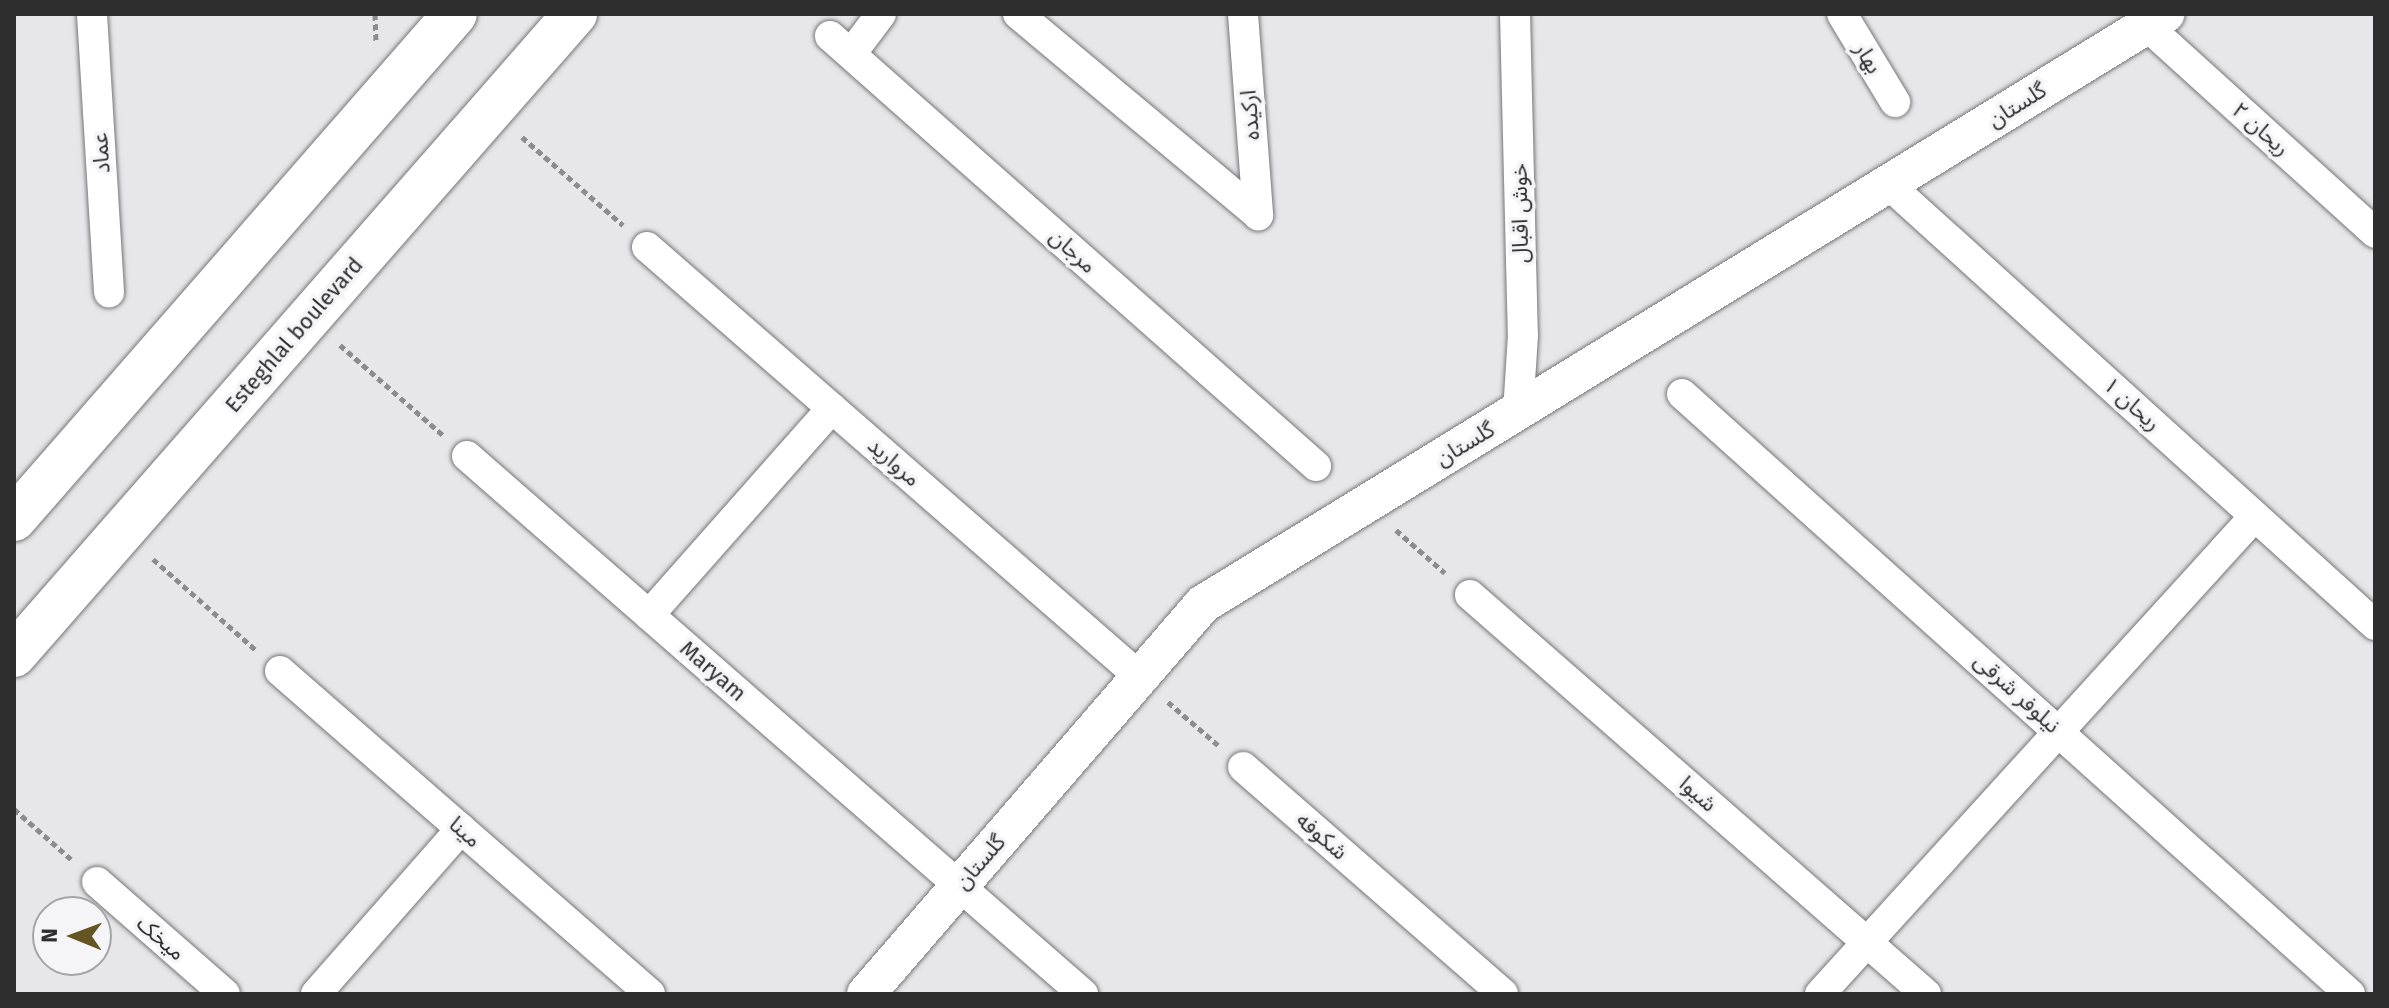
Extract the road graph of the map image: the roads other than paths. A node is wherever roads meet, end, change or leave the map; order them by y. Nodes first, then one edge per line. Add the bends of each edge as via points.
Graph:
1 (92, 14) edge
2 (455, 14) edge
3 (575, 14) edge
4 (881, 14) edge
5 (1018, 14) edge
6 (1243, 14) edge
7 (1515, 14) edge
8 (1842, 14) edge
9 (2156, 20) edge
10 (1895, 102) dead end
11 (1888, 184) junction
12 (2375, 233) edge
13 (647, 247) road end
14 (109, 292) dead end
15 (1682, 394) dead end
16 (832, 408) junction
17 (1518, 412) junction
18 (467, 456) road end
19 (1316, 466) dead end
20 (2255, 516) junction
21 (14, 519) edge
22 (1470, 595) road end
23 (649, 615) junction
24 (2375, 625) edge
25 (14, 655) edge
26 (280, 671) road end
27 (1140, 677) junction
28 (2060, 731) junction
29 (1243, 767) road end
30 (461, 829) junction
31 (97, 882) road end
32 (960, 886) junction
33 (1867, 942) junction
34 (225, 994) edge
35 (316, 994) edge
36 (650, 994) edge
37 (866, 994) edge
38 (1083, 994) edge
39 (1503, 994) edge
40 (1820, 994) edge
41 (1926, 994) edge
42 (2350, 994) edge

1 - 14 street, عماد
2 - 21 main road
3 - 25 main road, Esteghlal boulevard
4 - 19 street, مرجان via 841,45
5 - 6 street, ارکیده via 1258,215
7 - 17 street, خوش اقبال via 1523,335
8 - 10 street, بهار
9 - 11 street, گلستان
9 - 12 street, ریحان ۲
11 - 17 street, گلستان
11 - 20 street, ریحان ۱
13 - 16 street, مروارید
15 - 28 street, نیلوفر شرقی
16 - 23 street
16 - 27 street, مروارید
17 - 27 street, گلستان via 1203,604
18 - 23 street, Maryam
20 - 24 street, ریحان ۱
20 - 28 street
22 - 33 street, شیوا
23 - 32 street, Maryam
26 - 30 street, مینا
27 - 32 street, گلستان
28 - 33 street
28 - 42 street, نیلوفر شرقی
29 - 39 street, شکوفه
30 - 35 street
30 - 36 street, مینا
31 - 34 street, میخک
32 - 37 street, گلستان
32 - 38 street, Maryam
33 - 40 street
33 - 41 street, شیوا

